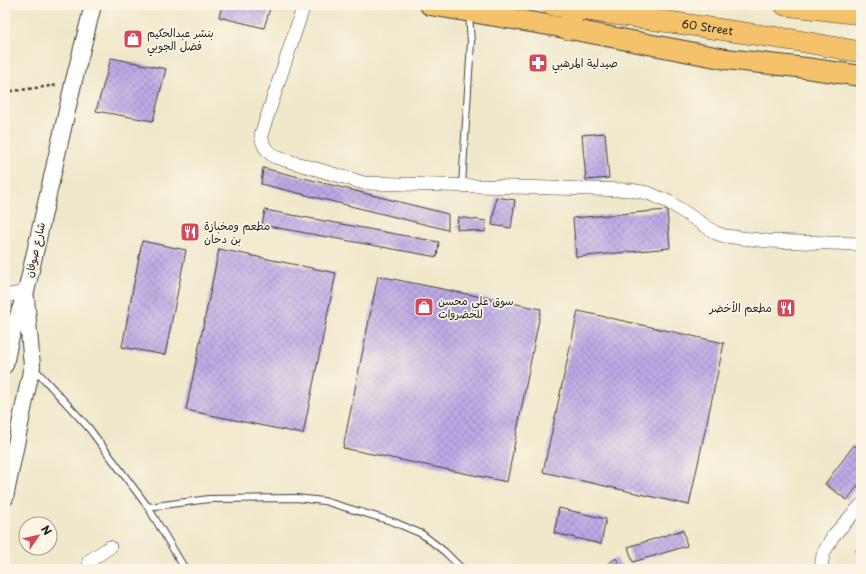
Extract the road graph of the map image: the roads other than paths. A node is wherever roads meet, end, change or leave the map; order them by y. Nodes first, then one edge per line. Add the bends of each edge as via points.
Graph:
1 (93, 5) edge
2 (304, 5) edge
3 (430, 5) edge
4 (554, 5) edge
5 (785, 5) edge
6 (469, 8) edge
7 (576, 9) junction
8 (861, 14) edge
9 (568, 29) junction
10 (861, 52) edge
11 (861, 76) edge
12 (462, 185) junction
13 (861, 244) edge
14 (26, 292) junction
15 (5, 296) edge
16 (5, 365) edge
17 (32, 366) junction
18 (5, 498) edge
19 (861, 505) edge
20 (148, 507) junction
21 (110, 547) dead end
22 (93, 569) edge
23 (185, 569) edge
24 (462, 569) edge
25 (821, 569) edge

1 - 14 street, شارع صوفان
2 - 12 street via 261,135 268,152 364,183
3 - 6 main road
4 - 7 highway, 60 Street
5 - 8 highway
6 - 9 main road
6 - 12 lane via 472,42
7 - 9 highway
7 - 10 highway, 60 Street
9 - 11 main road via 726,59
12 - 13 street via 630,190 648,193 669,202 716,233 725,236 768,241
14 - 15 street
14 - 16 street via 10,340
14 - 17 street, شارع صوفان
17 - 18 street, شارع صوفان
17 - 20 lane via 88,427
19 - 25 street via 832,536 823,554
20 - 23 lane
20 - 24 lane via 209,499 296,498 324,501 394,522 422,534
21 - 22 street via 89,561

